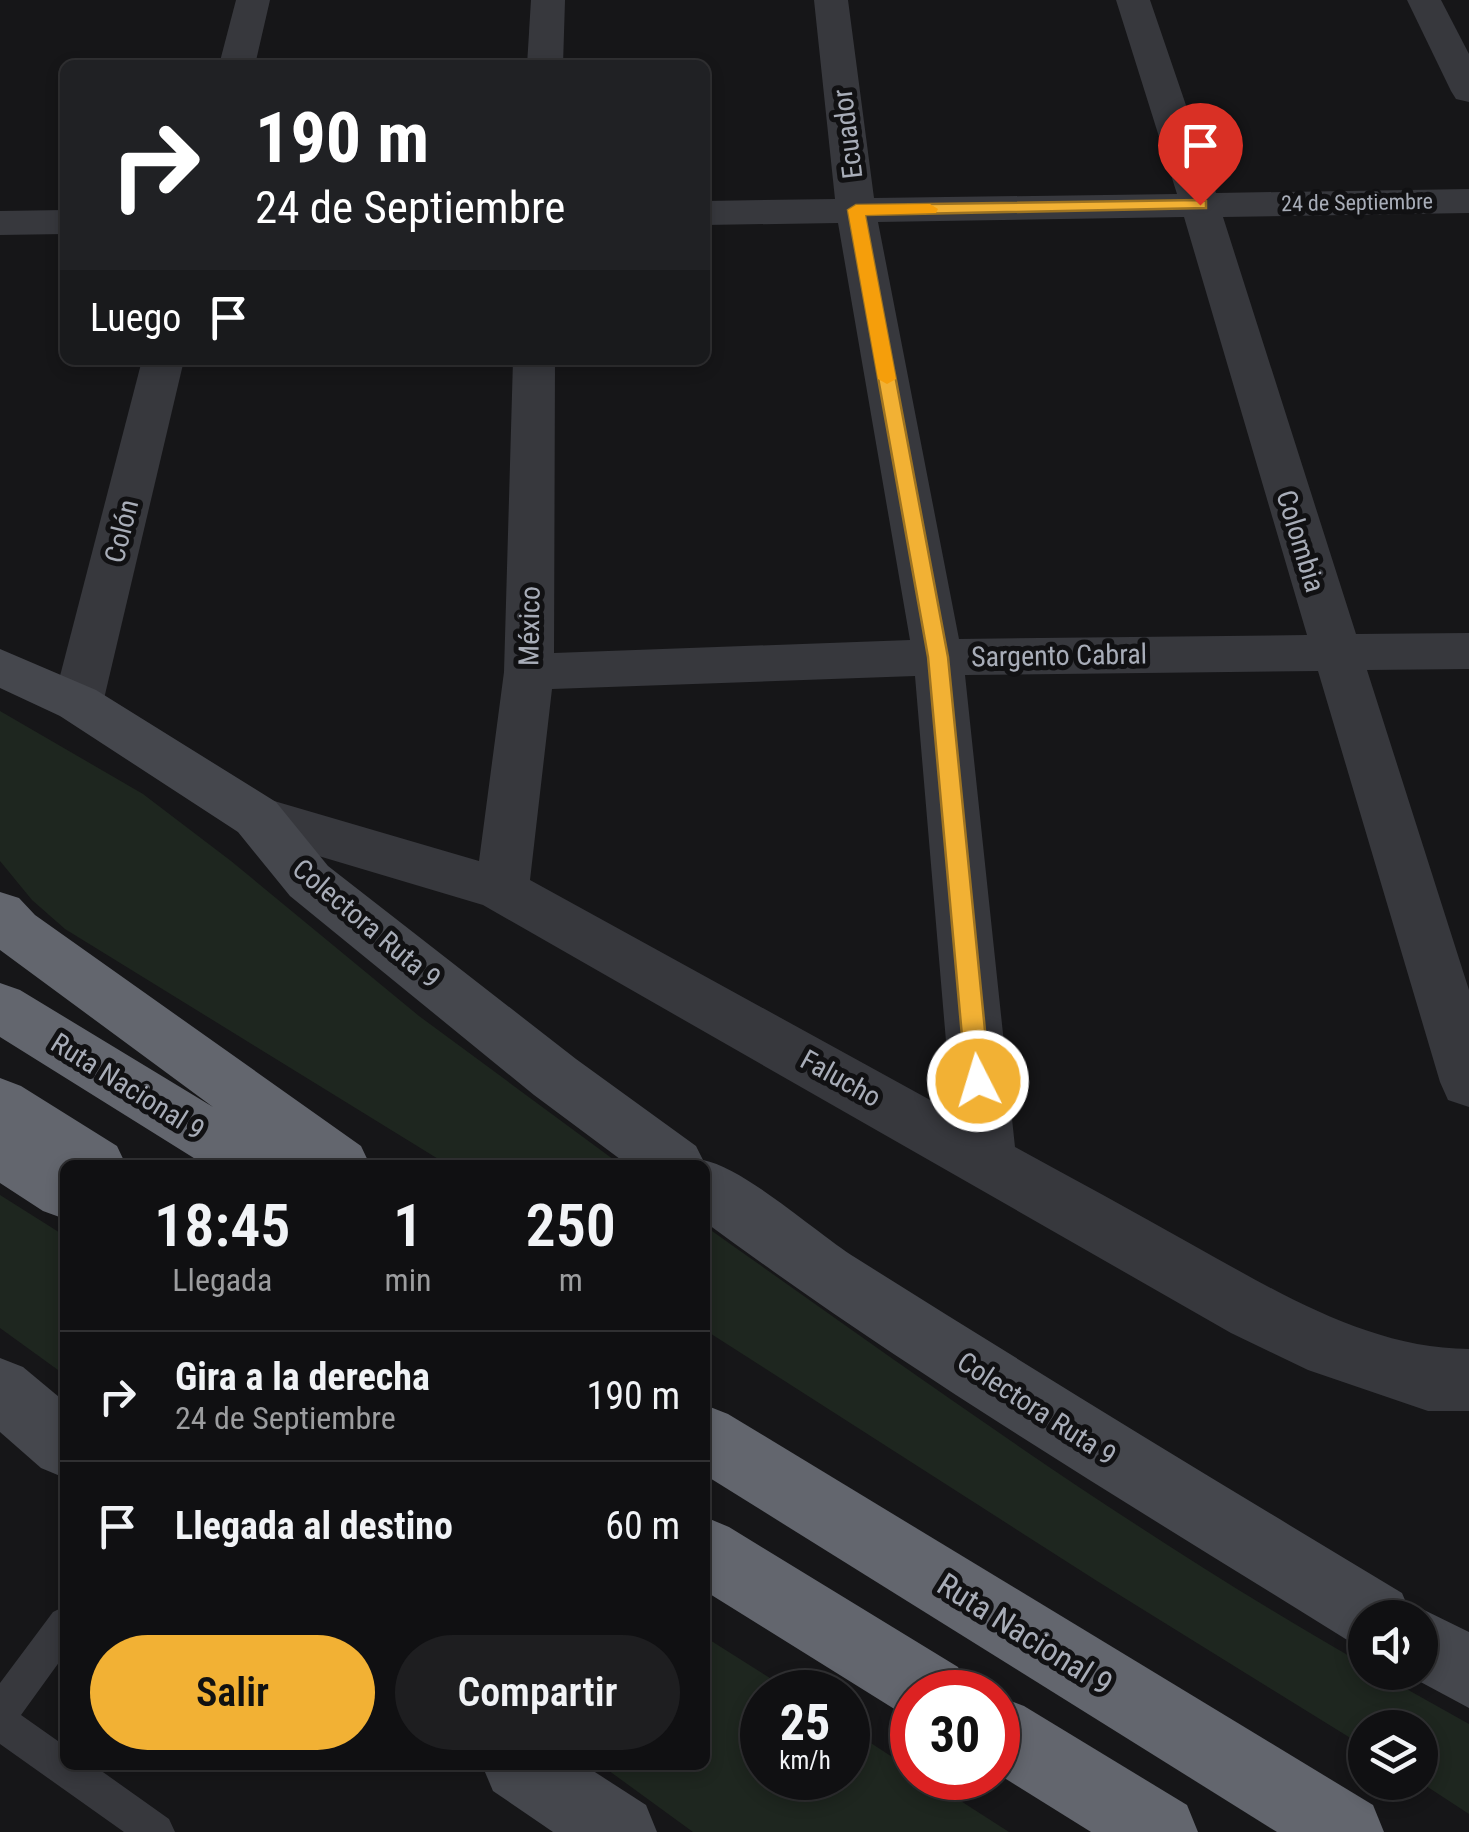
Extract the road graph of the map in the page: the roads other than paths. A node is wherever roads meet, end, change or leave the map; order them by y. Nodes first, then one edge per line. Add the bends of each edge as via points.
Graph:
1 (253, 0) edge
2 (548, 0) edge
3 (831, 0) edge
4 (1133, 0) edge
5 (1424, 0) edge
6 (238, 60) edge
7 (545, 60) edge
8 (1469, 91) edge
9 (1469, 201) edge
10 (1200, 205) junction
11 (856, 210) junction
12 (710, 212) edge
13 (60, 222) edge
14 (0, 224) edge
15 (163, 365) edge
16 (534, 365) edge
17 (1335, 652) junction
18 (1469, 652) edge
19 (938, 657) junction
20 (0, 667) edge
21 (528, 672) junction
22 (78, 703) junction
23 (256, 817) junction
24 (502, 890) junction
25 (0, 914) edge
26 (0, 1007) edge
27 (1469, 1082) edge
28 (0, 1104) edge
29 (0, 1151) edge
30 (986, 1158) junction
31 (88, 1160) edge
32 (248, 1160) edge
33 (333, 1160) edge
34 (667, 1160) edge
35 (60, 1189) edge
36 (710, 1191) edge
37 (1469, 1380) edge
38 (0, 1389) edge
39 (60, 1441) edge
40 (716, 1441) edge
41 (710, 1555) edge
42 (734, 1577) edge
43 (1348, 1600) edge
44 (60, 1631) edge
45 (1438, 1654) edge
46 (895, 1670) edge
47 (1469, 1672) edge
48 (0, 1714) edge
49 (0, 1722) edge
50 (1020, 1746) edge
51 (60, 1764) edge
52 (68, 1770) edge
53 (526, 1770) edge
54 (156, 1832) edge
55 (619, 1832) edge
56 (1160, 1832) edge
57 (1346, 1832) edge

1 - 6 street
2 - 7 street
3 - 11 street, Ecuador
4 - 10 street, Colombia
5 - 8 street
9 - 10 street, 24 de Septiembre
10 - 11 street, 24 de Septiembre
10 - 17 street, Colombia
11 - 12 street, 24 de Septiembre
11 - 19 street, Ecuador
13 - 14 street
15 - 22 street, Colón
16 - 21 street, México
17 - 18 street, Sargento Cabral
17 - 19 street, Sargento Cabral
17 - 27 street, Colombia
19 - 21 street, Sargento Cabral
19 - 30 street, Ecuador
20 - 22 street, Colectora Ruta 9
21 - 24 street, México
22 - 23 street, Colectora Ruta 9
23 - 24 street, Falucho
23 - 34 street, Colectora Ruta 9 via 308,881
24 - 30 street, Falucho
25 - 33 highway
26 - 32 highway, Ruta Nacional 9
28 - 31 highway
29 - 35 highway
30 - 37 street, Falucho via 1300,1334 1428,1380
36 - 43 street, Colectora Ruta 9 via 1070,1432
38 - 39 street
40 - 57 highway, Ruta Nacional 9
41 - 42 highway
42 - 46 highway
44 - 48 lane
45 - 47 street
49 - 51 lane
50 - 56 highway
52 - 54 lane
53 - 55 street

